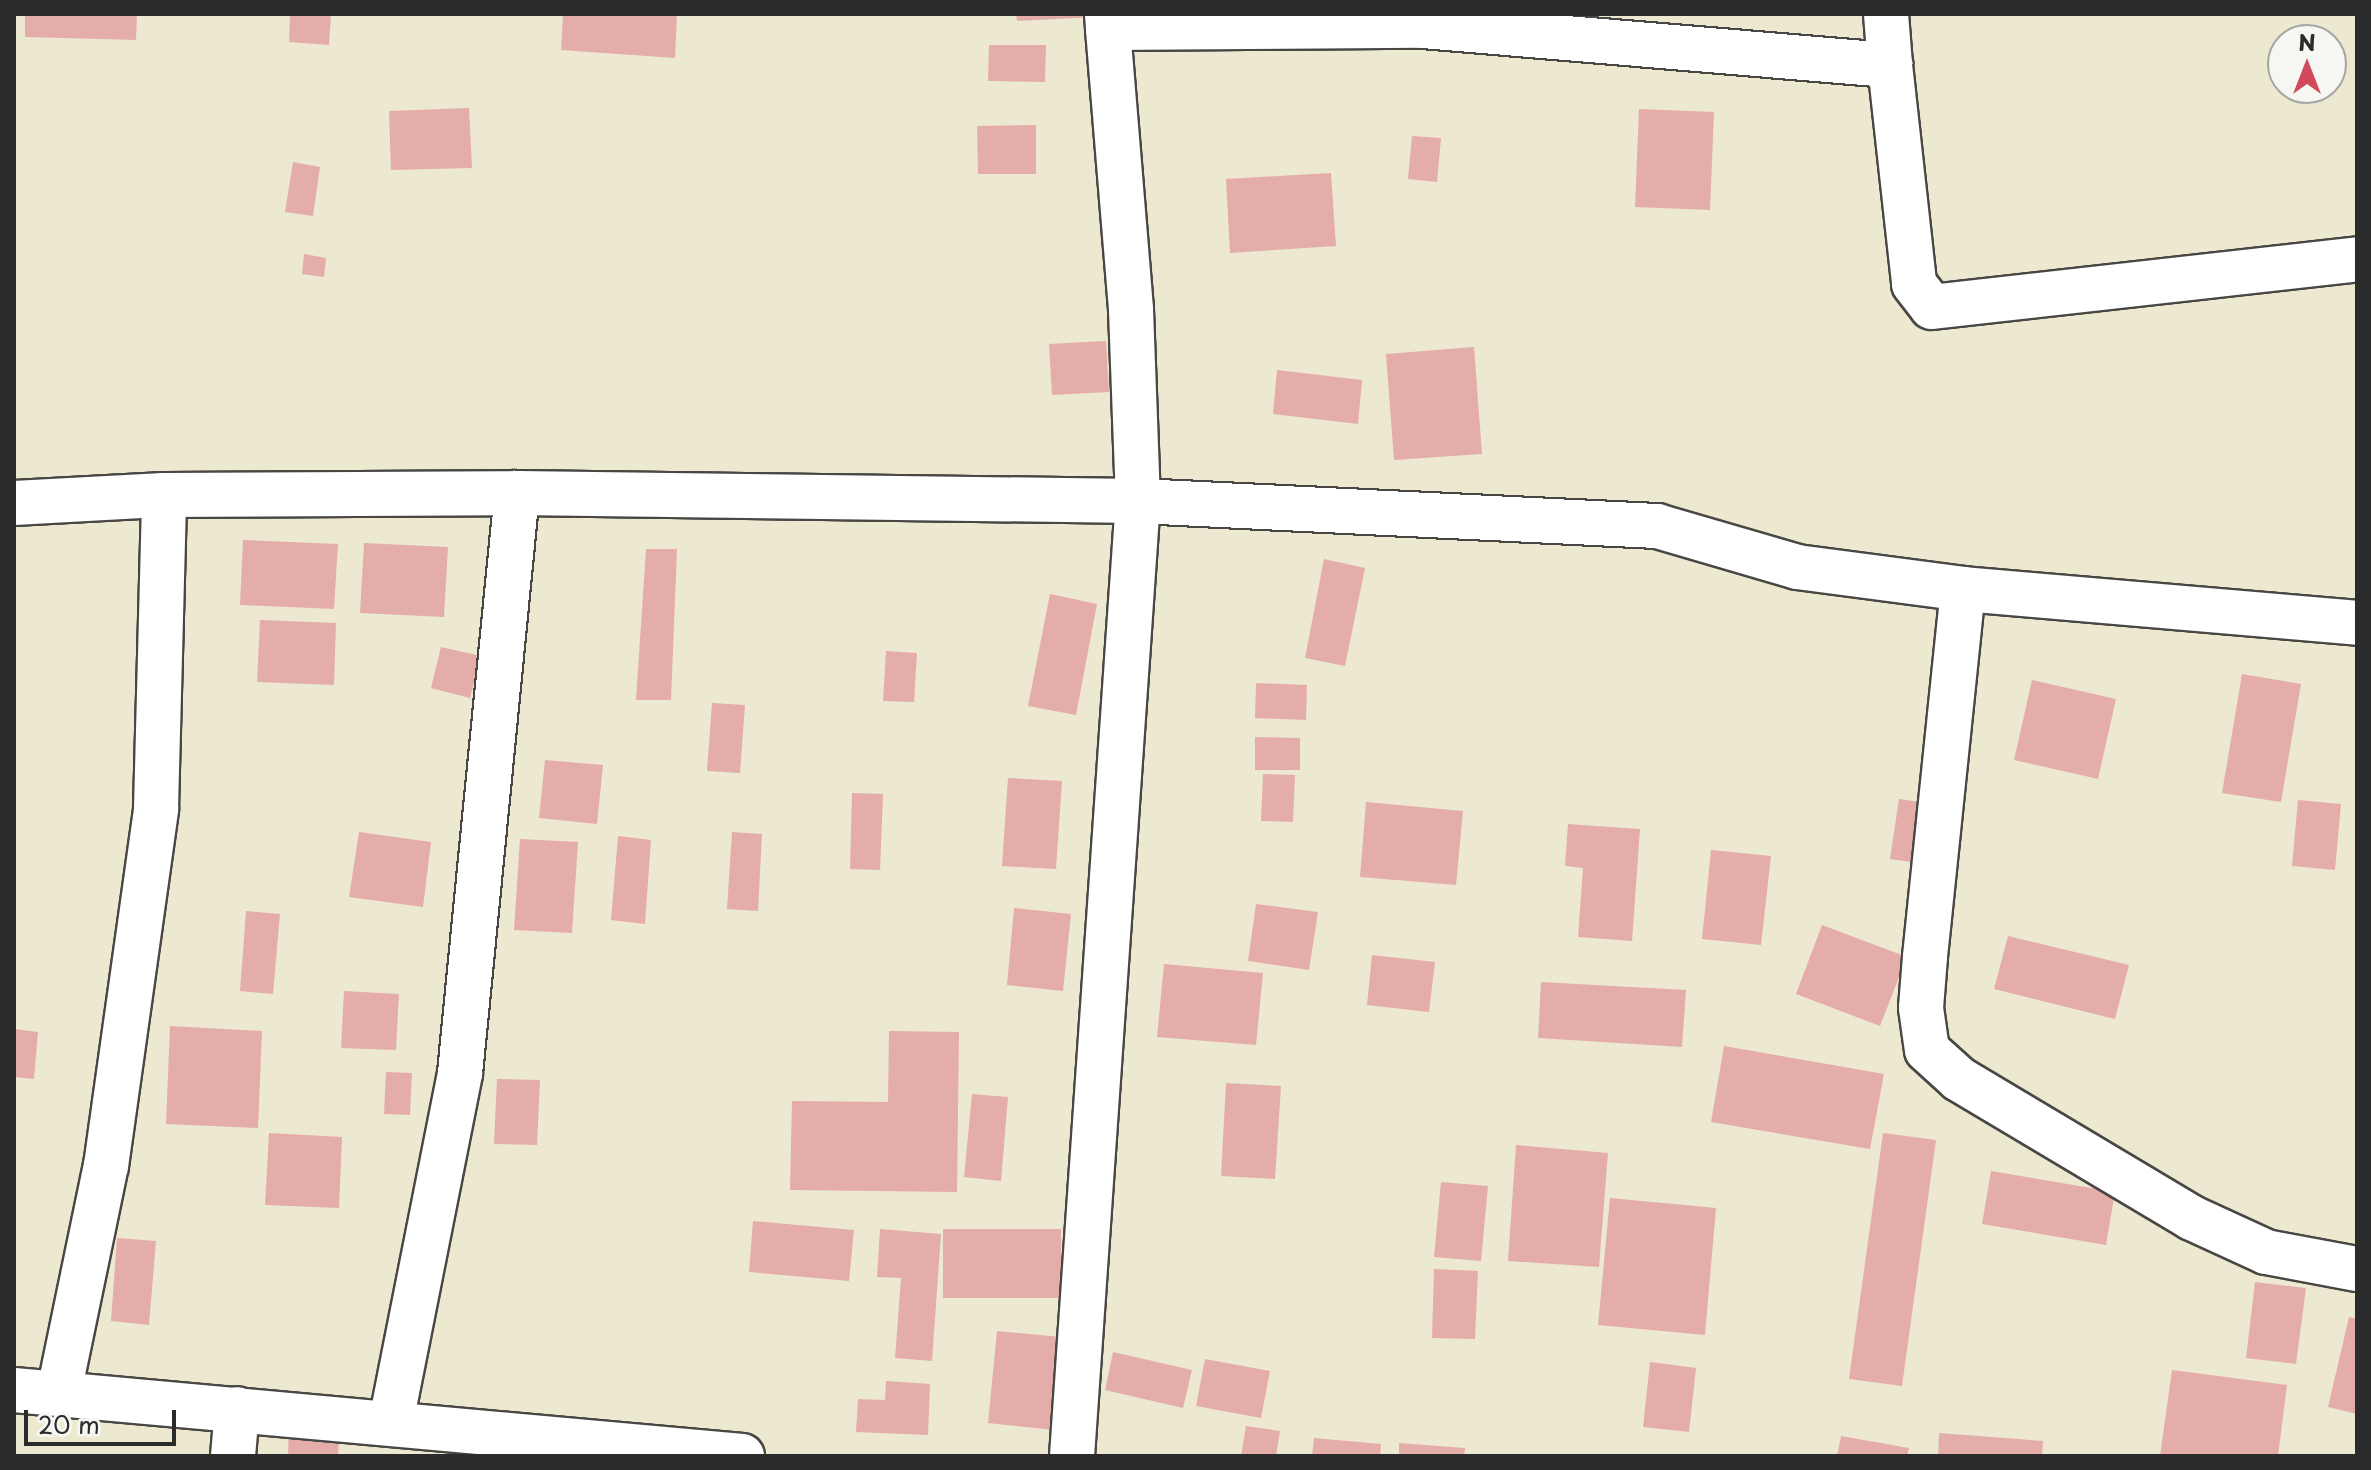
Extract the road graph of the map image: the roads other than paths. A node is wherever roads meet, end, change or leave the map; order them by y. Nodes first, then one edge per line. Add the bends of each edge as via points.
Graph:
1 (1886, 14) edge
2 (1108, 21) edge
3 (1890, 65) junction
4 (2357, 259) edge
5 (517, 493) junction
6 (164, 495) junction
7 (1138, 501) junction
8 (14, 503) edge
9 (1963, 589) junction
10 (2357, 623) edge
11 (2357, 1269) edge
12 (14, 1390) edge
13 (59, 1392) junction
14 (237, 1409) junction
15 (391, 1422) junction
16 (623, 1450) edge
17 (233, 1456) edge
18 (742, 1456) edge
19 (1072, 1456) edge

1 - 3 street
2 - 3 street via 1423,26
2 - 7 street via 1131,309
3 - 4 street via 1914,284 1932,307
5 - 6 street
5 - 7 street
5 - 15 street via 460,1073
6 - 8 street
6 - 13 street via 156,808 106,1166
7 - 9 street via 1657,526 1797,567
7 - 19 street
9 - 10 street
9 - 11 street via 1921,1008 1927,1050 1959,1079 2192,1218 2266,1252
12 - 13 street
13 - 14 street
14 - 15 street
14 - 17 street
15 - 16 street
16 - 18 street

